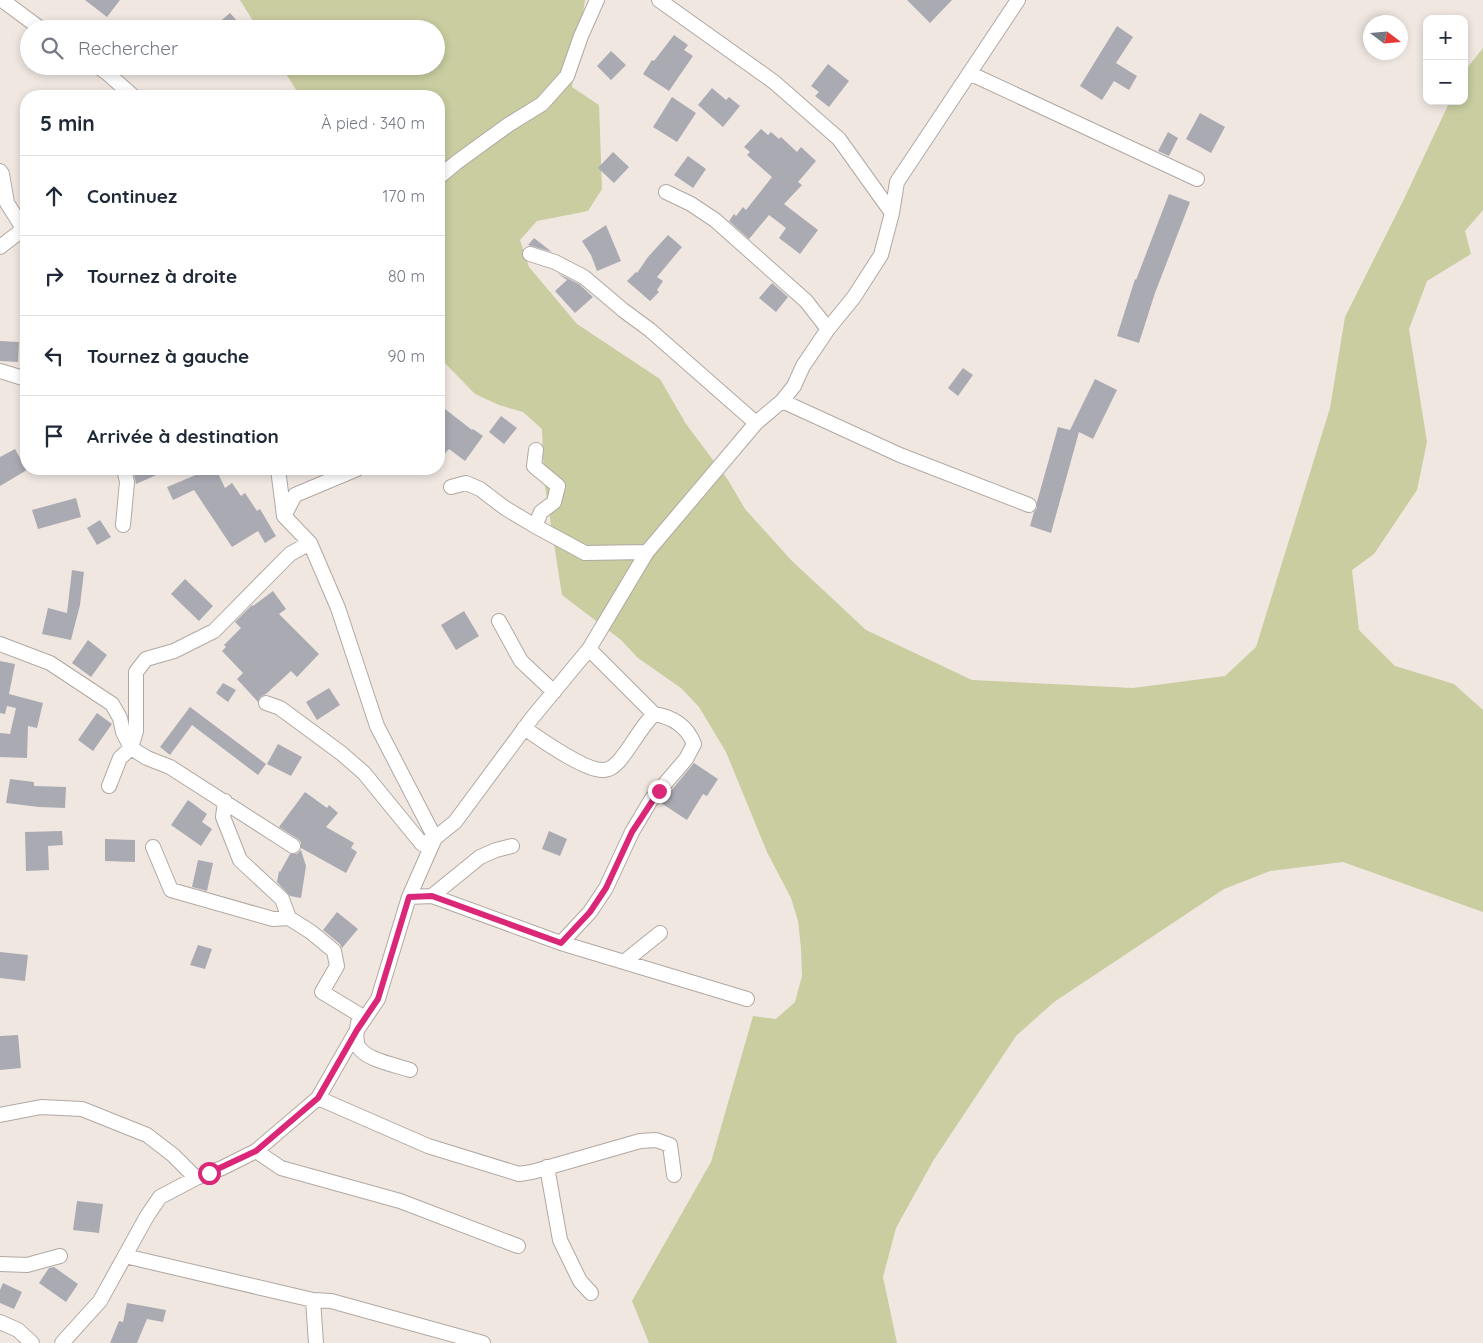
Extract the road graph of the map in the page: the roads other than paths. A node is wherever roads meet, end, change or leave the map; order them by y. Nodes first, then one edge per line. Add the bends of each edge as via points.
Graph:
1 (2, 0) edge
2 (597, 0) edge
3 (659, 0) edge
4 (1018, 0) edge
5 (29, 20) edge
6 (969, 73) junction
7 (109, 75) edge
8 (126, 90) edge
9 (0, 171) edge
10 (445, 172) edge
11 (1196, 179) dead end
12 (666, 192) dead end
13 (892, 213) junction
14 (20, 223) edge
15 (20, 233) edge
16 (0, 247) edge
17 (530, 254) dead end
18 (828, 329) junction
19 (0, 371) edge
20 (20, 377) edge
21 (782, 401) junction
22 (756, 423) junction
23 (536, 450) dead end
24 (125, 475) edge
25 (279, 475) edge
26 (343, 475) edge
27 (451, 488) dead end
28 (1029, 505) dead end
29 (284, 516) junction
30 (123, 524) dead end
31 (535, 526) junction
32 (310, 543) junction
33 (647, 552) junction
34 (499, 622) dead end
35 (0, 644) edge
36 (589, 649) junction
37 (554, 692) junction
38 (266, 703) dead end
39 (654, 714) junction
40 (524, 728) junction
41 (131, 748) junction
42 (109, 786) dead end
43 (225, 801) junction
44 (435, 838) junction
45 (293, 846) dead end
46 (512, 846) dead end
47 (153, 847) dead end
48 (432, 896) junction
49 (409, 897) junction
50 (289, 918) junction
51 (660, 933) dead end
52 (561, 943) junction
53 (624, 962) junction
54 (747, 999) dead end
55 (357, 1030) junction
56 (410, 1070) dead end
57 (318, 1098) junction
58 (0, 1114) edge
59 (256, 1151) junction
60 (547, 1167) junction
61 (674, 1175) dead end
62 (196, 1178) junction
63 (518, 1246) dead end
64 (60, 1256) dead end
65 (125, 1256) junction
66 (0, 1264) edge
67 (591, 1293) dead end
68 (313, 1300) junction
69 (0, 1322) edge
70 (32, 1343) edge
71 (62, 1343) edge
72 (316, 1343) edge
73 (483, 1343) edge

1 - 5 street
2 - 10 street via 567,76 542,104
3 - 13 street via 774,82 839,139
4 - 6 street
6 - 11 street
6 - 13 street via 897,182
7 - 8 street
9 - 14 street via 7,204
12 - 18 street via 715,220 806,301
13 - 18 street via 881,255 854,297
15 - 16 street
17 - 22 street via 584,277
18 - 21 street
19 - 20 street
21 - 22 street
21 - 28 street via 900,455
22 - 33 street
23 - 31 street via 534,466 558,486 554,502 541,512
24 - 30 street
25 - 29 street
26 - 29 street via 296,495
27 - 31 street via 466,483 480,489
29 - 32 street
31 - 33 street via 585,553
32 - 41 street via 290,554 214,631 174,651 146,659 136,672 136,731
32 - 44 street via 338,608 377,726
33 - 36 street
34 - 37 street via 521,660
35 - 41 street via 50,663 112,704
36 - 37 street
36 - 39 street
37 - 40 street
38 - 44 street via 280,708 364,773 422,844
39 - 40 street via 618,762 611,769 603,770 585,765
39 - 52 street via 681,724 694,744 686,759 646,808 606,888 590,912
40 - 44 street via 455,822
41 - 42 street via 120,758
41 - 43 street via 170,767
43 - 45 street
43 - 50 street via 223,817 240,860 282,899
44 - 49 street
46 - 48 street via 480,857
47 - 50 street via 171,890 273,919
48 - 49 street
48 - 52 street
49 - 55 street via 378,999
50 - 55 street via 334,951 337,966 322,992 360,1015
51 - 53 street
52 - 53 street
53 - 54 street
55 - 56 street via 357,1045 366,1056
55 - 57 street
57 - 59 street
57 - 60 street via 428,1146 487,1165 519,1174
58 - 62 street via 41,1107 82,1109 147,1135 173,1154
59 - 62 street
59 - 63 street via 281,1168 400,1201
60 - 61 street via 640,1141 656,1140 670,1145
60 - 67 street via 560,1240 580,1281
62 - 65 street via 160,1197
64 - 66 street via 27,1265
65 - 68 street
65 - 71 street via 100,1301
68 - 72 street
68 - 73 street
69 - 70 street via 18,1330

